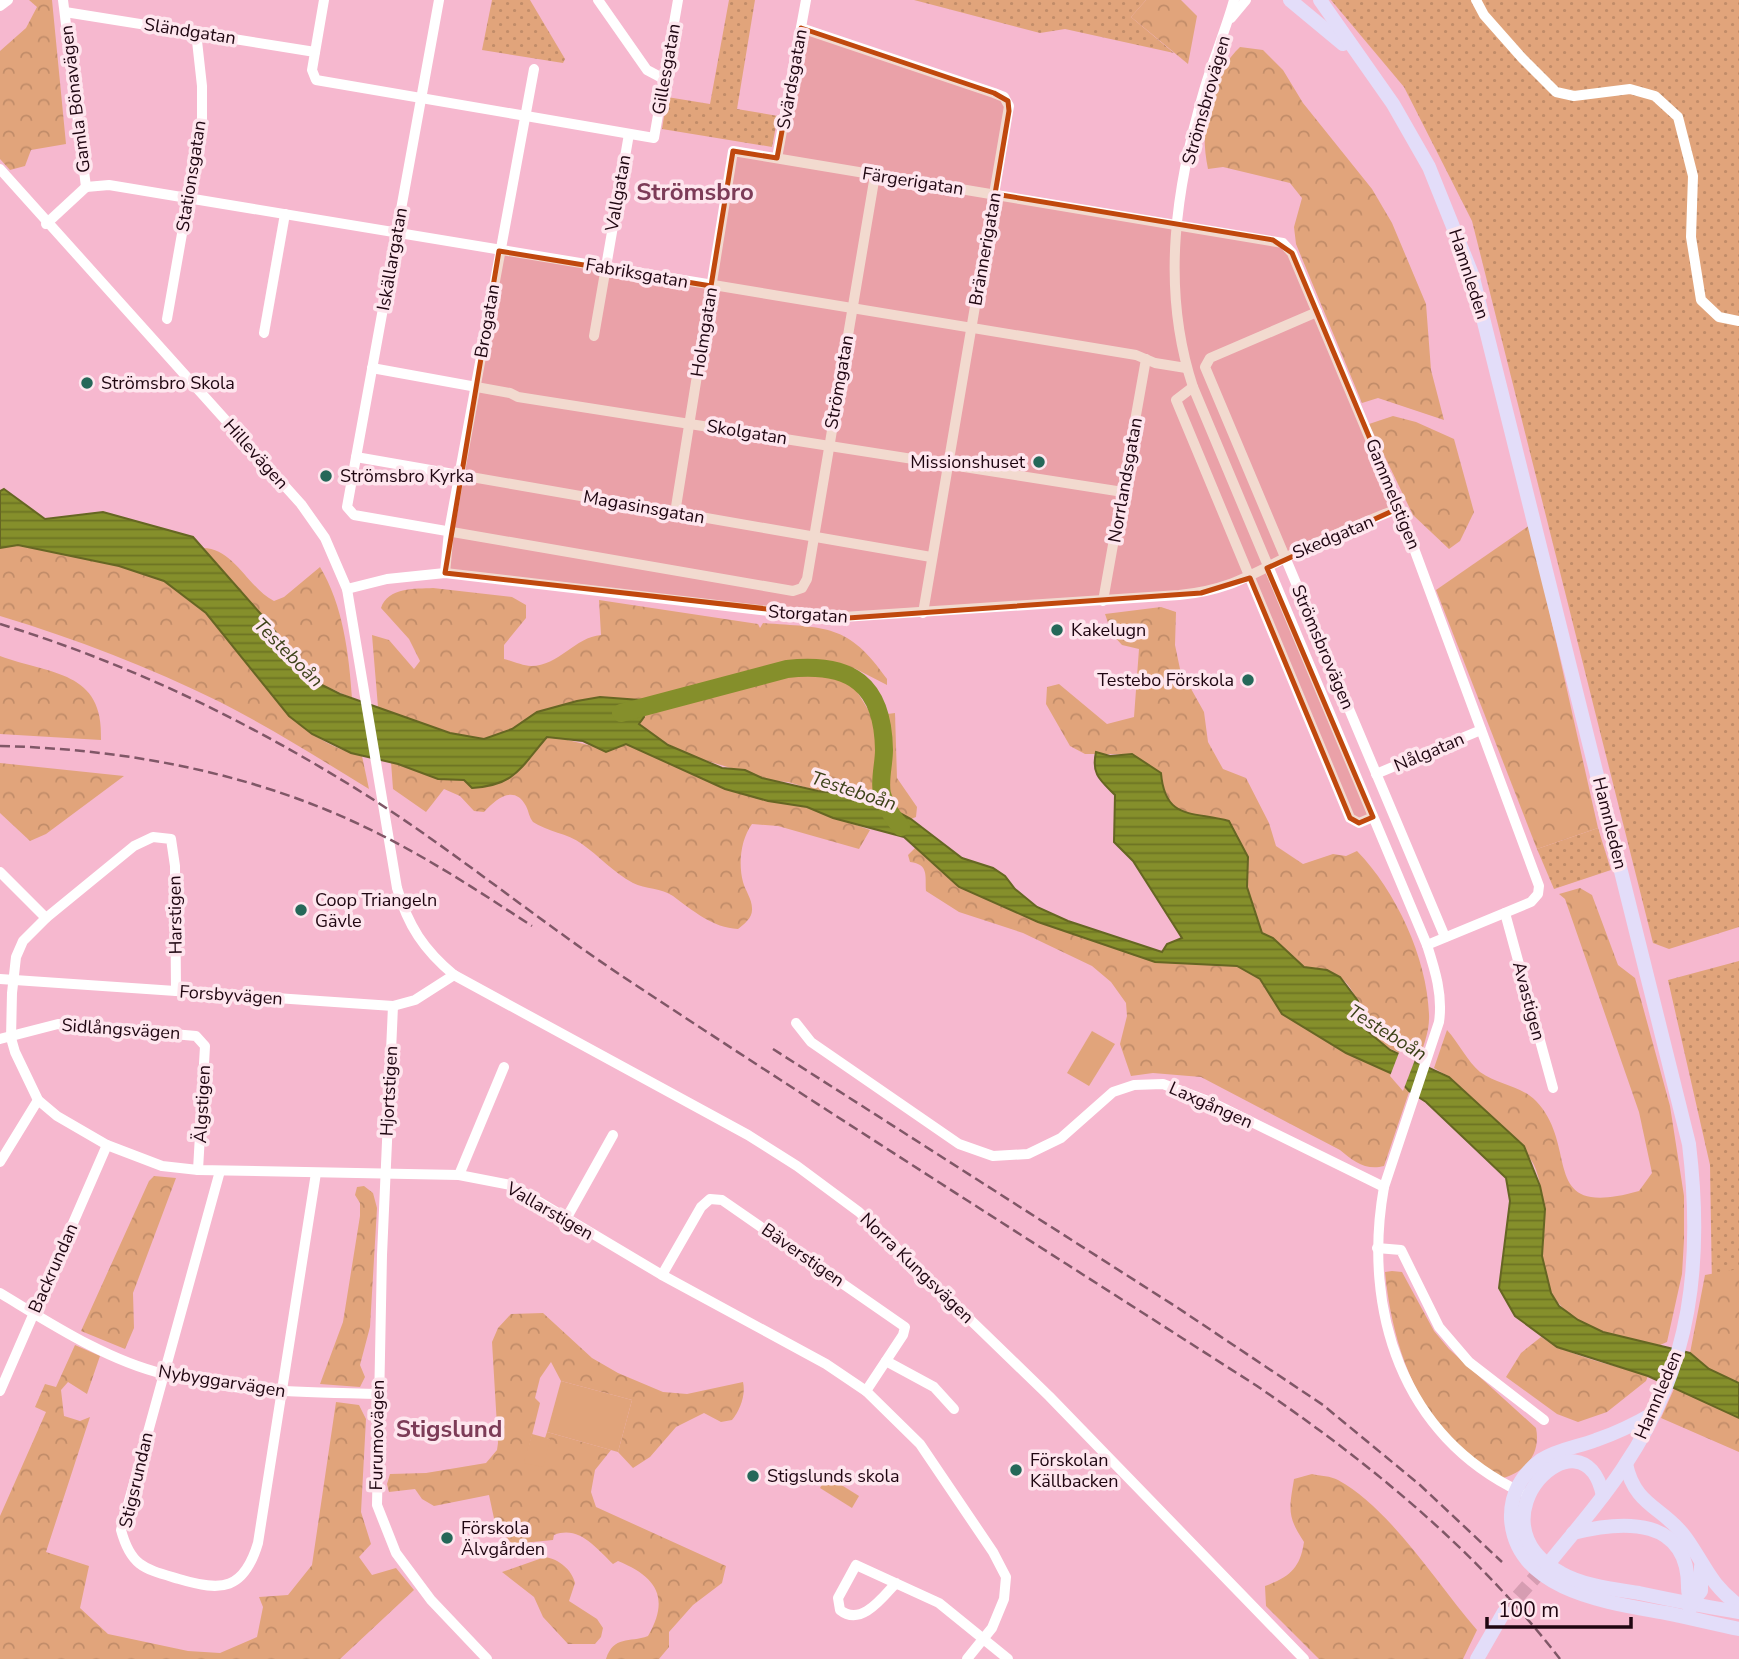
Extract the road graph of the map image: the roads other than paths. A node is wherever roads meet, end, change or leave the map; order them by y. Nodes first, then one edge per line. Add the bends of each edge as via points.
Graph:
1 (8, 0) edge
2 (324, 0) edge
3 (439, 0) edge
4 (598, 0) edge
5 (678, 0) edge
6 (806, 0) edge
7 (1234, 0) edge
8 (1246, 0) edge
9 (1290, 0) edge
10 (1320, 0) edge
11 (1476, 0) edge
12 (0, 6) edge
13 (64, 6) edge
14 (1229, 20) junction
15 (801, 28) junction
16 (196, 32) junction
17 (315, 52) junction
18 (534, 69) dead end
19 (664, 79) junction
20 (1377, 80) junction
21 (421, 98) junction
22 (525, 115) junction
23 (629, 134) junction
24 (733, 151) joint
25 (777, 158) junction
26 (0, 169) edge
27 (875, 175) junction
28 (86, 187) junction
29 (995, 194) junction
30 (188, 198) junction
31 (285, 214) junction
32 (46, 224) junction
33 (1175, 224) junction
34 (397, 233) junction
35 (499, 251) junction
36 (605, 268) junction
37 (711, 286) junction
38 (852, 309) junction
39 (1317, 312) junction
40 (167, 319) dead end
41 (1739, 321) edge
42 (970, 328) junction
43 (264, 333) dead end
44 (594, 336) dead end
45 (1146, 359) junction
46 (372, 368) junction
47 (1186, 368) junction
48 (475, 387) junction
49 (1193, 387) junction
50 (690, 422) junction
51 (828, 445) junction
52 (356, 457) junction
53 (947, 464) junction
54 (460, 475) junction
55 (1123, 492) junction
56 (1399, 508) junction
57 (675, 513) junction
58 (449, 531) junction
59 (814, 537) junction
60 (931, 557) junction
61 (1285, 557) junction
62 (1267, 568) junction
63 (445, 573) junction
64 (1250, 578) junction
65 (347, 589) junction
66 (1103, 600) junction
67 (923, 613) junction
68 (1481, 730) junction
69 (1376, 774) junction
70 (1373, 817) junction
71 (171, 839) joint
72 (0, 873) edge
73 (1504, 914) junction
74 (46, 918) junction
75 (1445, 937) junction
76 (1427, 945) junction
77 (454, 975) junction
78 (0, 979) edge
79 (13, 979) junction
80 (176, 991) junction
81 (393, 1006) junction
82 (796, 1023) dead end
83 (6, 1039) edge
84 (201, 1040) joint
85 (504, 1067) dead end
86 (1553, 1088) dead end
87 (38, 1100) junction
88 (613, 1135) dead end
89 (107, 1145) junction
90 (0, 1162) edge
91 (198, 1170) junction
92 (220, 1171) junction
93 (316, 1172) junction
94 (385, 1175) junction
95 (459, 1175) junction
96 (1384, 1187) junction
97 (566, 1219) junction
98 (1377, 1248) junction
99 (662, 1275) junction
100 (0, 1293) edge
101 (33, 1312) junction
102 (886, 1361) junction
103 (163, 1374) junction
104 (0, 1391) edge
105 (866, 1391) junction
106 (279, 1393) junction
107 (378, 1394) junction
108 (954, 1409) dead end
109 (1654, 1413) junction
110 (1544, 1420) dead end
111 (1626, 1464) junction
112 (1522, 1493) junction
113 (1603, 1496) junction
114 (1573, 1533) junction
115 (1553, 1558) tunnel mouth
116 (1701, 1566) junction
117 (896, 1583) junction
118 (1739, 1606) edge
119 (1690, 1610) junction
120 (1504, 1612) tunnel mouth
121 (1739, 1612) edge
122 (1739, 1629) edge
123 (985, 1639) junction
124 (1478, 1657) edge
125 (486, 1659) edge
126 (967, 1659) edge
127 (1008, 1659) edge
128 (1304, 1659) edge

1 - 12 street
2 - 17 street
3 - 21 street, Iskällargatan
4 - 19 street via 647,70
5 - 19 street, Gillesgatan
6 - 15 street, Svärdsgatan
7 - 14 street, Strömsbrovägen
8 - 14 street, Strömsbrovägen
9 - 20 main road, Hamnleden via 1325,27
10 - 20 main road, Hamnleden
11 - 41 street via 1484,15 1556,92 1574,96 1630,89 1655,96 1678,117 1693,176 1691,237 1701,300 1719,317
13 - 16 street, Sländgatan
13 - 28 street, Gamla Bönavägen
14 - 33 street, Strömsbrovägen via 1195,122
15 - 25 street, Svärdsgatan
15 - 29 street, Brännerigatan via 1004,97 1009,111
16 - 17 street, Sländgatan
16 - 30 street, Stationsgatan via 202,109
17 - 21 street via 312,70 316,80
18 - 22 street, Brogatan
19 - 23 street, Gillesgatan via 654,138
20 - 109 main road, Hamnleden via 1429,167 1472,274 1689,1144 1696,1264 1683,1334
21 - 22 street
21 - 34 street, Iskällargatan
22 - 23 street
22 - 35 street, Brogatan
23 - 36 street, Vallgatan
24 - 25 street, Färgerigatan
24 - 37 street, Holmgatan
25 - 27 street, Färgerigatan
26 - 32 street, Hillevägen
27 - 29 street, Färgerigatan
27 - 38 street, Strömgatan
28 - 30 street, Fabriksgatan via 109,185
28 - 32 street, Gamla Bönavägen
29 - 33 street, Färgerigatan
29 - 42 street, Brännerigatan
30 - 31 street, Fabriksgatan
30 - 40 street, Stationsgatan
31 - 34 street, Fabriksgatan
31 - 43 street
32 - 65 street, Hillevägen via 301,504 328,544
33 - 39 street, Gammelstigen via 1283,243 1292,253
33 - 47 street, Strömsbrovägen via 1173,296
34 - 35 street, Fabriksgatan
34 - 46 street, Iskällargatan
35 - 36 street, Fabriksgatan
35 - 48 street, Brogatan
36 - 37 street, Fabriksgatan
36 - 44 street, Vallgatan
37 - 38 street, Fabriksgatan
37 - 50 street, Holmgatan
38 - 42 street, Fabriksgatan
38 - 51 street, Strömgatan
39 - 56 street, Gammelstigen
39 - 61 street, Strömsbrovägen via 1205,363
42 - 45 street, Fabriksgatan
42 - 53 street, Brännerigatan
45 - 47 street, Fabriksgatan
45 - 55 street, Norrlandsgatan
46 - 48 street, Skolgatan
46 - 52 street, Iskällargatan
47 - 49 street, Strömsbrovägen
48 - 50 street, Skolgatan
48 - 54 street, Brogatan
49 - 62 street, Strömsbrovägen
49 - 64 street via 1175,400
50 - 51 street, Skolgatan
50 - 57 street, Holmgatan
51 - 53 street, Skolgatan
51 - 59 street, Strömgatan
52 - 54 street, Magasinsgatan
52 - 58 street, Iskällargatan via 347,507 354,515
53 - 55 street, Skolgatan
53 - 60 street, Brännerigatan
54 - 57 street, Magasinsgatan
54 - 58 street, Brogatan
55 - 66 street, Norrlandsgatan
56 - 61 street, Skedgatan
56 - 68 street, Gammelstigen
57 - 59 street, Magasinsgatan
58 - 59 street, Strömgatan via 793,591 802,588
58 - 63 street, Brogatan
59 - 60 street, Magasinsgatan
60 - 67 street, Brännerigatan
61 - 62 street, Skedgatan
61 - 69 street, Strömsbrovägen
62 - 64 street, Storgatan
62 - 70 street, Strömsbrovägen
63 - 65 street, Storgatan
63 - 67 street, Storgatan via 828,618
64 - 66 street, Storgatan via 1206,593
64 - 70 street via 1350,818 1359,823
65 - 77 street, Hillevägen via 405,918 432,956
66 - 67 street, Storgatan
68 - 69 street, Nålgatan
68 - 73 street, Gammelstigen via 1537,878 1538,894 1531,902
69 - 75 street, Strömsbrovägen
70 - 76 street, Strömsbrovägen
71 - 74 street, Vallarstigen via 144,839
71 - 80 street, Harstigen
72 - 74 street
73 - 75 street
73 - 86 street, Avastigen
74 - 79 street, Vallarstigen via 23,941
75 - 76 street
76 - 96 street, Strömsbrovägen via 1441,1004 1434,1039
77 - 81 street, Forsbyvägen via 415,1000
77 - 128 street, Norra Kungsvägen via 747,1135 859,1212 1049,1396
78 - 79 street, Forsbyvägen
79 - 80 street, Forsbyvägen
79 - 83 street, Vallarstigen
80 - 81 street, Forsbyvägen
81 - 94 street, Hjortstigen
82 - 96 street, Laxgången via 811,1042 948,1136 993,1156 1028,1154 1061,1138 1113,1091 1163,1084 1213,1102
83 - 84 street, Sidlångsvägen via 58,1024 184,1034
83 - 87 street, Vallarstigen
84 - 91 street, Älgstigen via 205,1046
85 - 95 street
87 - 89 street, Vallarstigen
87 - 90 street
88 - 97 street
89 - 91 street, Vallarstigen via 162,1166
89 - 101 street, Backrundan
91 - 92 street, Vallarstigen
92 - 93 street, Vallarstigen
92 - 103 street, Stigsrundan
93 - 94 street, Vallarstigen
93 - 106 street, Stigsrundan
94 - 95 street, Vallarstigen
94 - 107 street, Furumovägen
95 - 97 street, Vallarstigen via 511,1185
96 - 98 street, Strömsbrovägen
97 - 99 street, Vallarstigen
98 - 110 street via 1401,1250 1438,1327 1469,1362
98 - 112 street, Strömsbrovägen via 1387,1325 1411,1390 1444,1439 1474,1466
99 - 102 street, Bäverstigen via 701,1208 710,1199 722,1200 900,1321 905,1327 903,1335
99 - 105 street, Vallarstigen via 747,1319
100 - 101 street, Nybyggarvägen
101 - 103 street, Nybyggarvägen via 105,1351
101 - 104 street, Backrundan
102 - 105 street, Bäverstigen
102 - 108 street via 934,1387
103 - 106 street, Nybyggarvägen
103 - 106 street, Stigsrundan via 121,1530 132,1558 148,1570 208,1588 229,1585 253,1560
105 - 123 street, Vallarstigen via 920,1444 1006,1577 1004,1599
106 - 107 street, Nybyggarvägen
107 - 125 street, Furumovägen via 376,1505 391,1542 431,1600
109 - 111 main road, Hamnleden
109 - 112 main road via 1623,1431 1551,1455 1531,1469
111 - 113 main road, Hamnleden
111 - 116 main road via 1635,1493 1686,1538
112 - 113 main road via 1547,1471 1573,1462 1597,1474
112 - 119 main road via 1511,1512 1514,1535 1521,1551 1542,1574 1606,1602
113 - 114 main road, Hamnleden
114 - 115 main road, Hamnleden
114 - 119 main road via 1616,1524 1660,1533 1685,1560
116 - 118 main road via 1716,1587
116 - 119 main road via 1701,1591
117 - 117 street via 856,1565 838,1598 840,1610 848,1616 870,1610
117 - 123 street via 939,1603
119 - 121 main road
119 - 122 main road
120 - 124 main road
123 - 126 street
123 - 127 street

